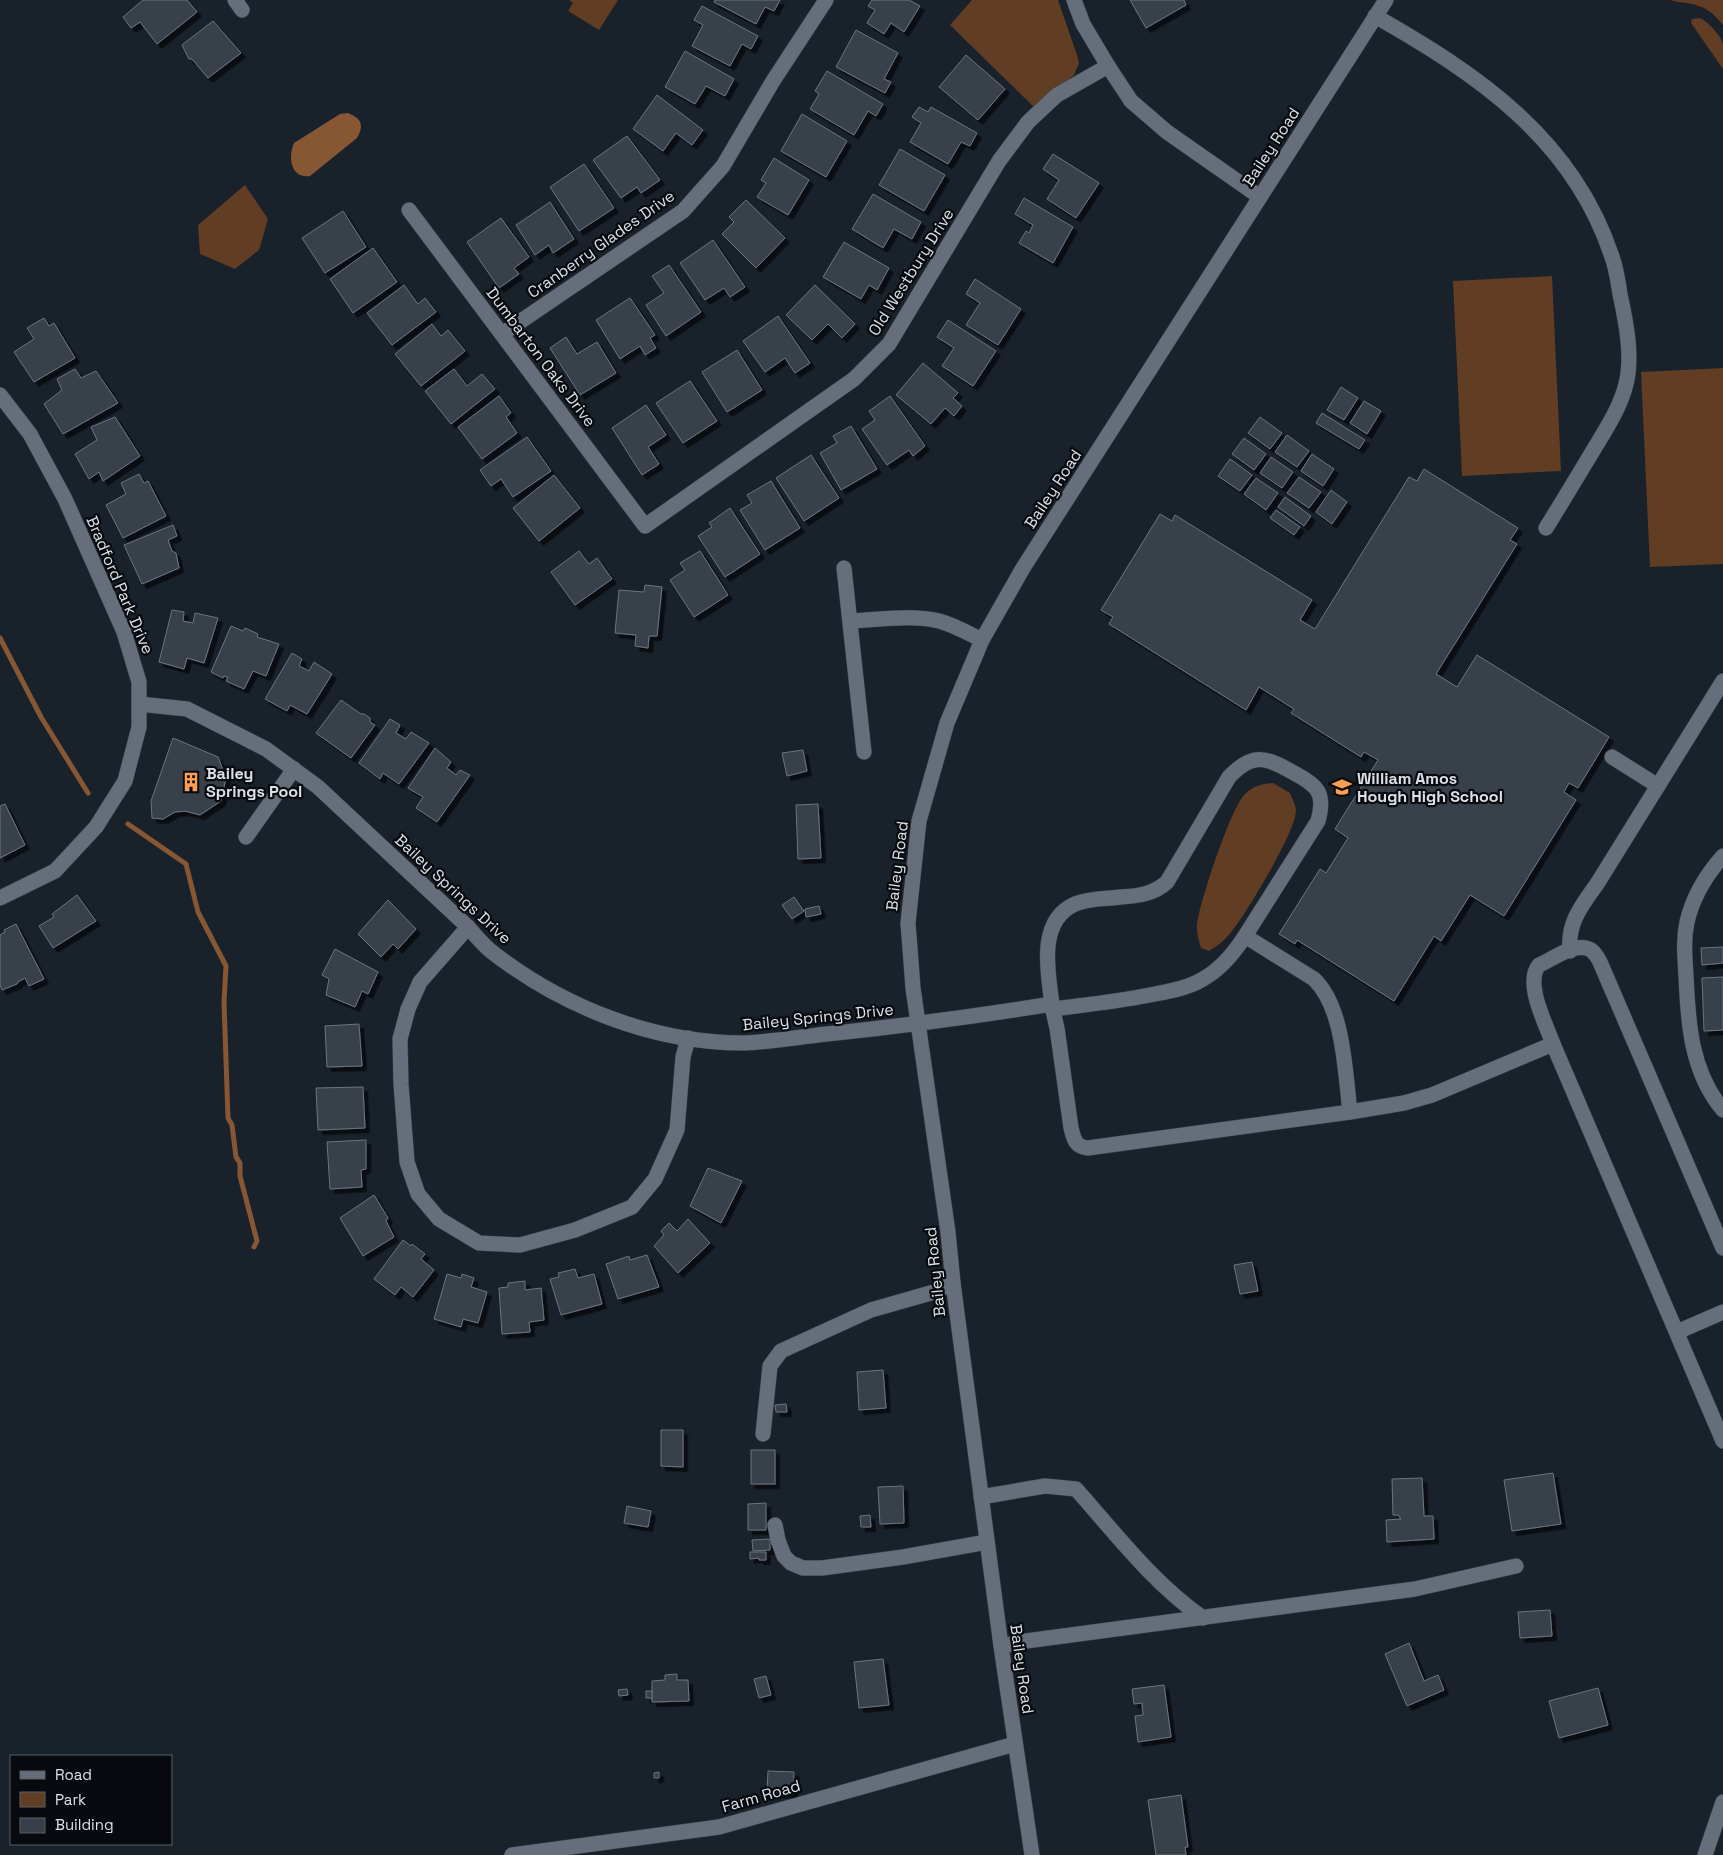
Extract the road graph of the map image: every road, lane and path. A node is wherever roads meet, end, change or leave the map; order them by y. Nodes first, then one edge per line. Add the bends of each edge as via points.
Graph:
1 (826, 0) edge
2 (1074, 0) edge
3 (1386, 0) edge
4 (1375, 16) junction
5 (1108, 66) junction
6 (1260, 197) junction
7 (408, 210) dead end
8 (502, 334) junction
9 (0, 395) edge
10 (645, 526) joint
11 (1546, 528) dead end
12 (844, 568) dead end
13 (850, 621) junction
14 (982, 640) junction
15 (1723, 681) edge
16 (139, 704) junction
17 (864, 752) dead end
18 (1612, 757) dead end
19 (294, 769) junction
20 (1658, 786) junction
21 (246, 838) dead end
22 (1723, 856) edge
23 (0, 898) edge
24 (468, 928) junction
25 (1245, 936) junction
26 (1570, 951) junction
27 (1052, 1007) junction
28 (920, 1024) junction
29 (688, 1038) junction
30 (1553, 1044) junction
31 (1723, 1110) edge
32 (1350, 1112) junction
33 (1723, 1248) edge
34 (953, 1283) junction
35 (1723, 1312) edge
36 (1677, 1332) junction
37 (763, 1434) dead end
38 (1723, 1441) edge
39 (981, 1497) junction
40 (775, 1525) dead end
41 (987, 1542) junction
42 (1516, 1566) dead end
43 (1203, 1618) junction
44 (1001, 1646) junction
45 (1015, 1744) junction
46 (1723, 1802) edge
47 (512, 1855) edge
48 (1032, 1855) edge
49 (1705, 1855) edge

1 - 8 street, Cranberry Glades Drive via 723,166 683,211
2 - 5 street via 1083,24
3 - 4 street, Bailey Road
4 - 6 street, Bailey Road
4 - 11 street via 1473,78 1516,112 1549,144 1583,191 1612,255 1625,316 1627,382 1611,420
5 - 6 street via 1131,101 1167,132
5 - 10 street, Old Westbury Drive via 1057,95 1028,122 999,161 889,344 854,379
6 - 14 street, Bailey Road via 1024,568
7 - 8 street, Dumbarton Oaks Drive
8 - 10 street, Dumbarton Oaks Drive
9 - 16 street, Bradford Park Drive via 30,434 78,527 124,632 139,677
12 - 13 street
13 - 14 street via 937,620
13 - 17 street
14 - 28 street, Bailey Road via 947,723 919,821 908,923 913,988
15 - 20 street
16 - 19 street, Bailey Springs Drive via 187,709 266,749
16 - 23 street, Bradford Park Drive via 139,726 125,782 96,827 55,871
18 - 20 street
19 - 21 street
19 - 24 street, Bailey Springs Drive via 318,787
20 - 26 street via 1577,912 1570,931
22 - 31 street via 1700,886 1684,940 1687,1001 1694,1050 1700,1073
24 - 29 street, Bailey Springs Drive via 491,951 545,988 594,1012 647,1030
24 - 29 street via 420,982 408,1009 400,1038 401,1084 407,1162 418,1194 439,1220 479,1243 520,1245 575,1230 632,1207 655,1179 677,1130 683,1056
25 - 27 street, Bailey Springs Drive via 1221,966 1202,980 1177,990 1134,999
25 - 27 street, Bailey Springs Drive via 1318,821 1321,810 1317,788 1264,759 1239,767 1229,777 1167,882 1160,888 1133,896 1077,903 1060,916 1053,925 1047,950
25 - 32 street via 1324,988 1337,1024
26 - 30 street via 1539,966 1533,978 1535,994
26 - 33 street via 1590,949 1600,962
27 - 28 street, Bailey Springs Drive
27 - 32 street via 1071,1128 1080,1148
28 - 29 street, Bailey Springs Drive via 744,1043
28 - 34 street, Bailey Road
30 - 32 street via 1432,1095
30 - 36 street
34 - 37 street via 934,1292 871,1310 781,1351 770,1366
34 - 39 street, Bailey Road
35 - 36 street
36 - 38 street
39 - 41 street, Bailey Road
39 - 43 street via 1045,1486 1076,1489 1152,1574 1182,1604
40 - 41 street via 784,1556 802,1568 903,1557
41 - 44 street, Bailey Road
42 - 43 street via 1415,1589
43 - 44 street
44 - 45 street, Bailey Road
45 - 47 street, Farm Road via 719,1827
45 - 48 street, Bailey Road
46 - 49 street

